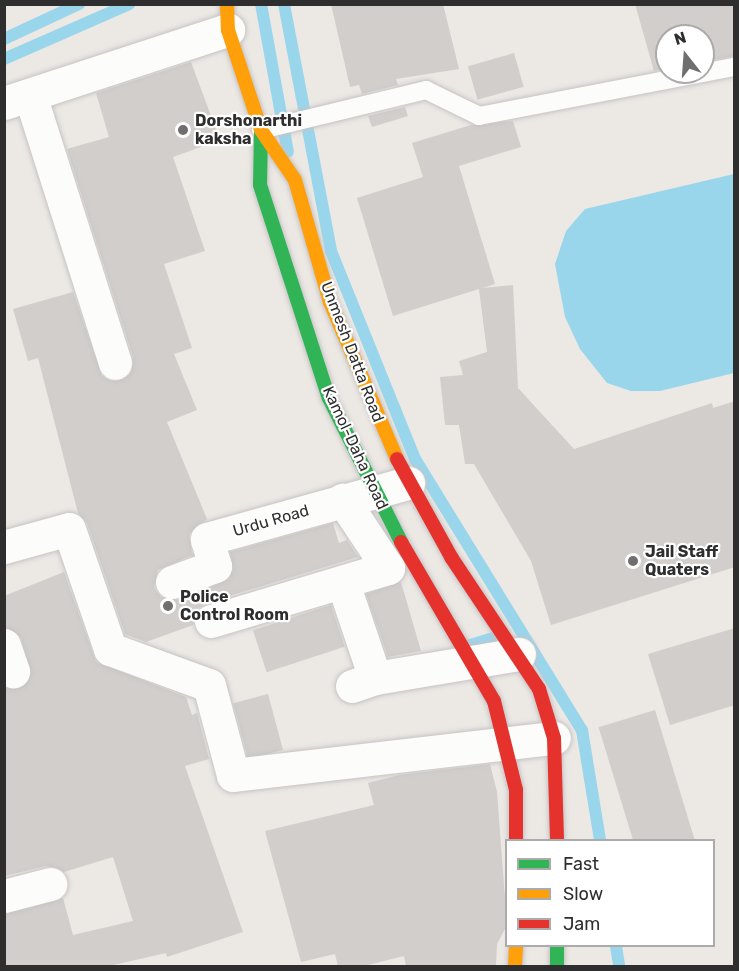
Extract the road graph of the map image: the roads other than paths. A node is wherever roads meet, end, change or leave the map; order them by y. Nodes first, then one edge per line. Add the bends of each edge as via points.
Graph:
1 (227, 17) edge
2 (735, 67) edge
3 (18, 100) edge
4 (261, 130) junction
5 (115, 363) dead end
6 (352, 405) junction
7 (408, 483) junction
8 (358, 496) junction
9 (4, 547) edge
10 (172, 582) dead end
11 (343, 583) junction
12 (211, 621) dead end
13 (519, 654) junction
14 (472, 662) junction
15 (554, 738) junction
16 (508, 744) junction
17 (516, 839) edge
18 (557, 839) edge
19 (50, 884) dead end
20 (4, 896) edge
21 (516, 947) edge
22 (557, 947) edge
23 (515, 966) edge
24 (557, 966) edge

1 - 3 street, Unmesh Datta Road
1 - 4 main road, Unmesh Datta Road
2 - 4 lane via 479,116 426,90
3 - 5 street
4 - 6 main road, Unmesh Datta Road via 295,180 330,302
4 - 6 main road, Kamol-Daha Road via 261,185
6 - 7 main road, Unmesh Datta Road
6 - 8 main road, Kamol-Daha Road
7 - 8 street, Urdu Road
7 - 13 main road, Unmesh Datta Road via 451,557
8 - 10 street, Urdu Road via 207,539 216,566
8 - 11 street via 388,568
8 - 14 main road, Kamol-Daha Road
9 - 16 street via 69,529 110,649 209,686 233,775
11 - 12 street
11 - 14 street via 363,682
13 - 14 street
13 - 15 main road, Unmesh Datta Road
14 - 16 main road, Kamol-Daha Road via 499,699
15 - 16 street
15 - 18 main road, Unmesh Datta Road
16 - 17 main road, Kamol-Daha Road via 516,790
19 - 20 street
21 - 23 main road
22 - 24 main road

